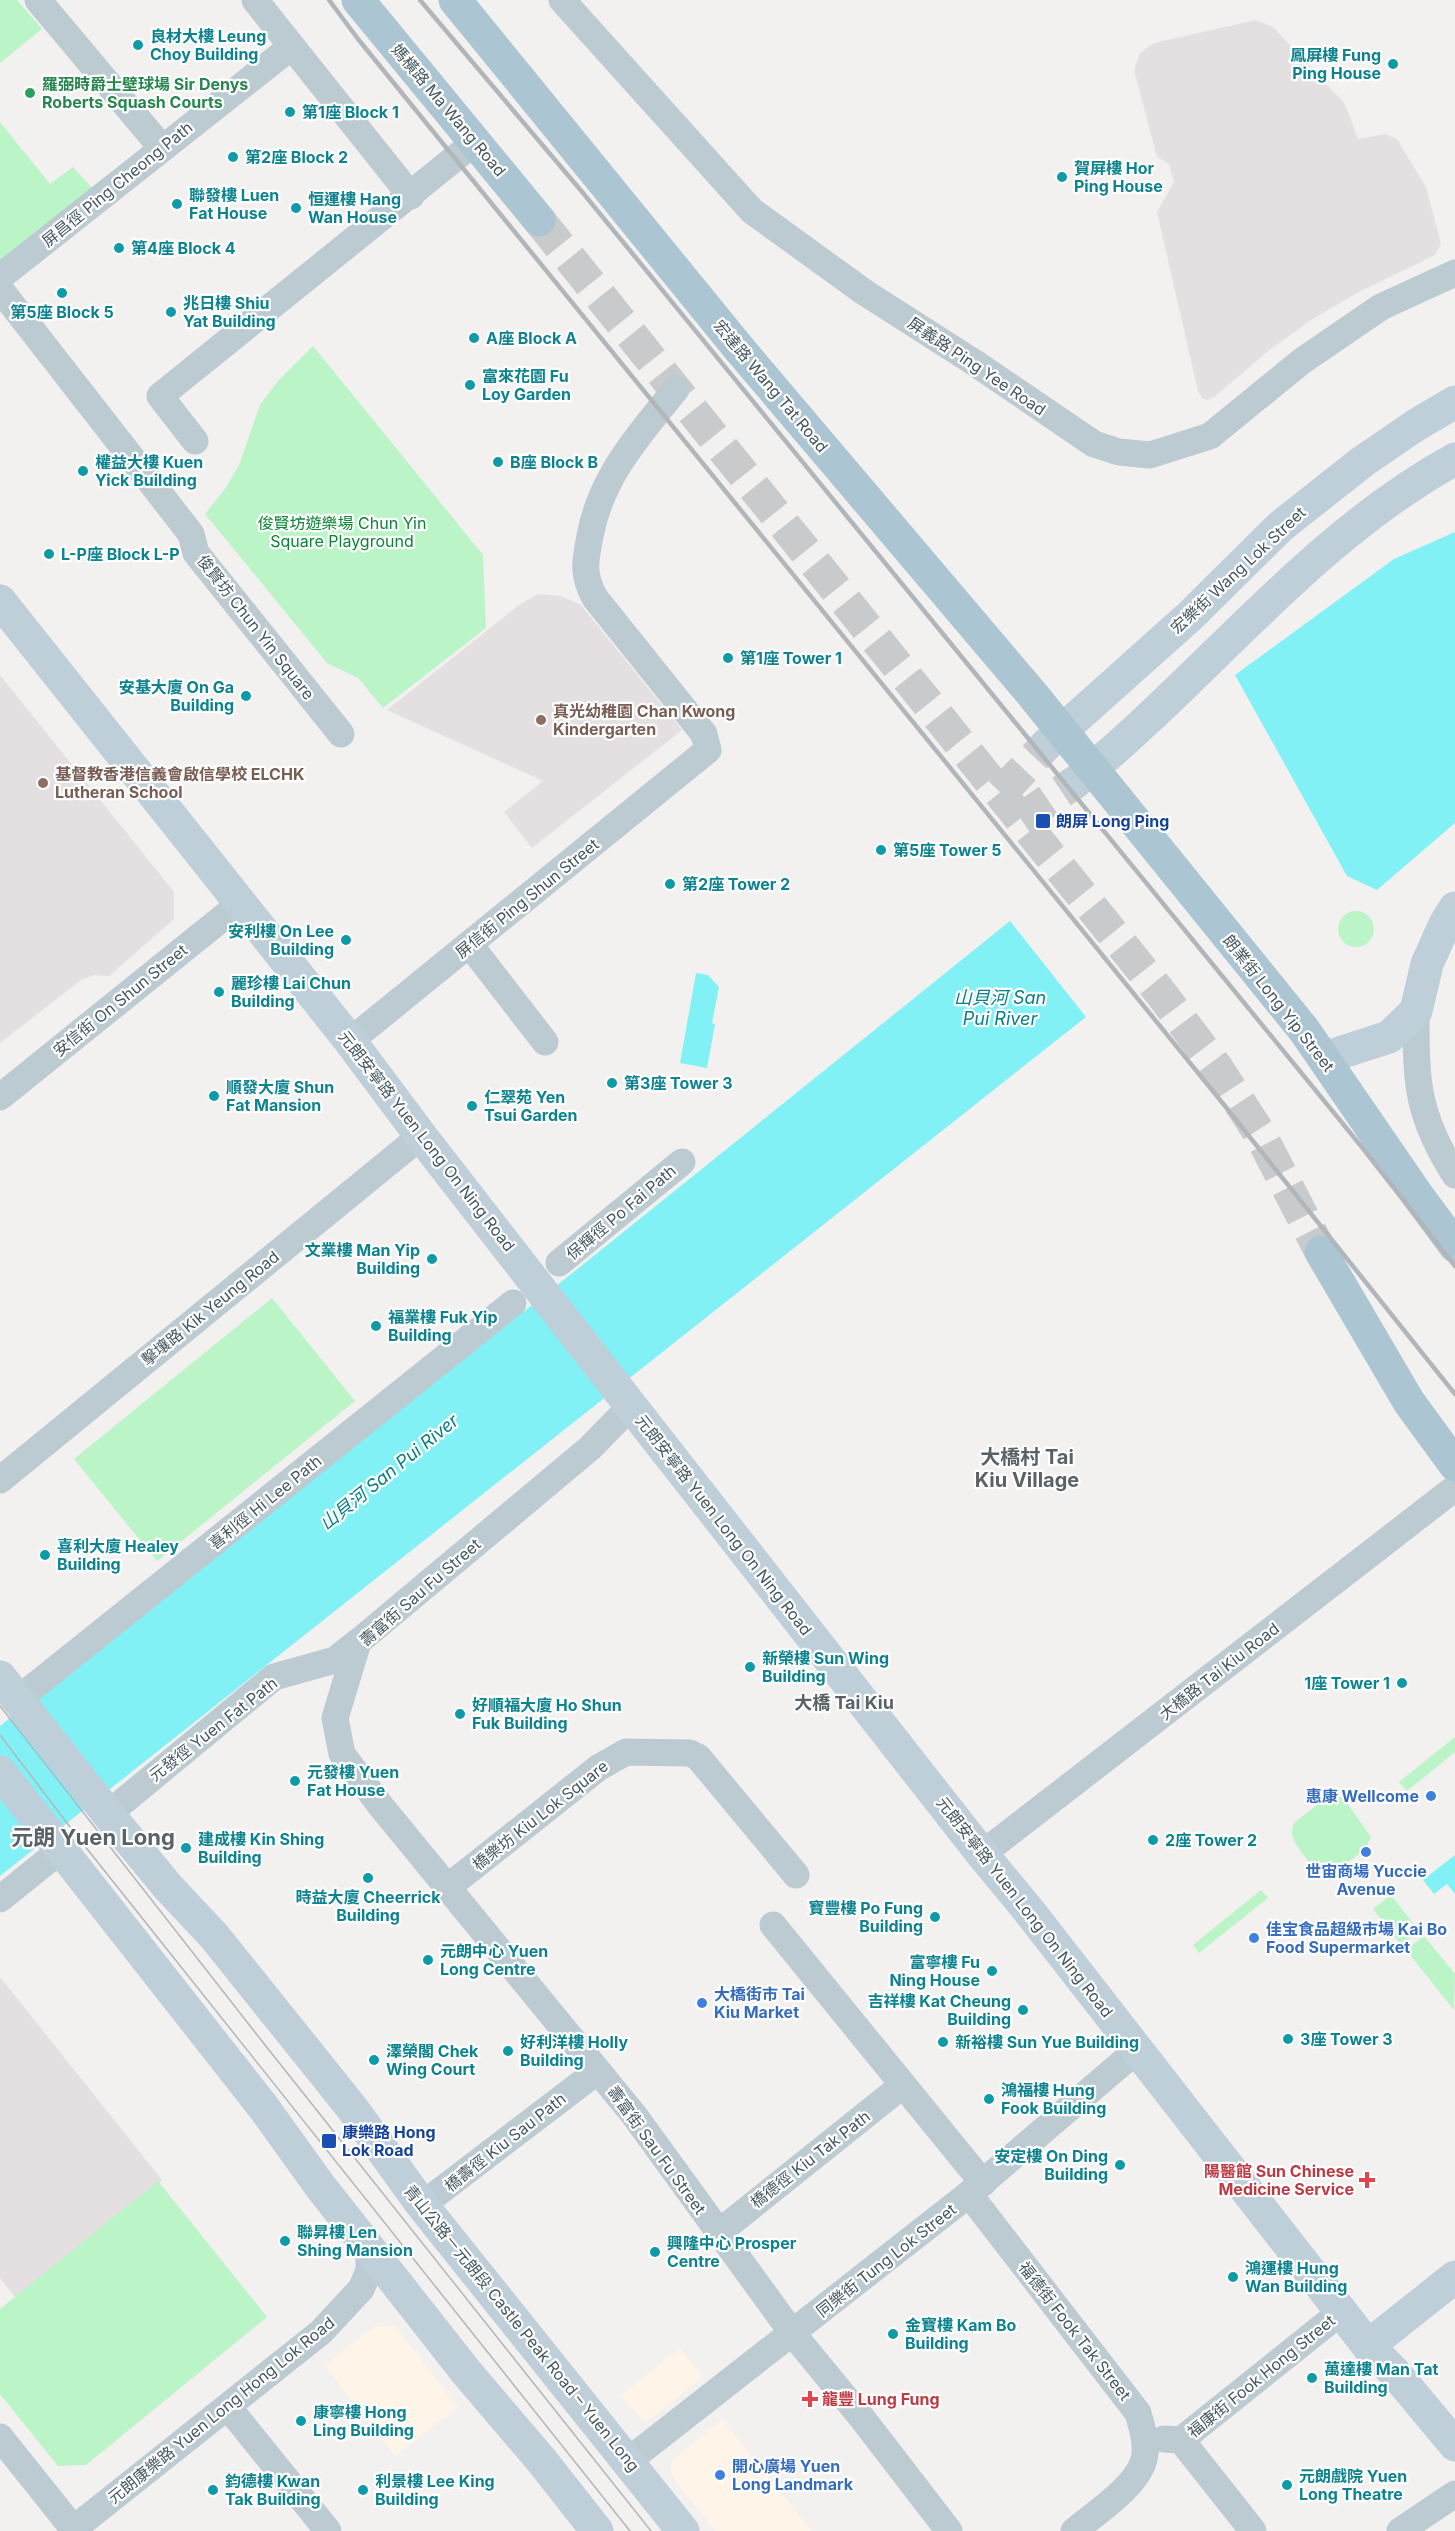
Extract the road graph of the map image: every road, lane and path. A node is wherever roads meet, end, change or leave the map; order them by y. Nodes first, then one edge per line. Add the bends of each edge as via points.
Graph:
1 (38, 0) edge
2 (255, 0) edge
3 (358, 0) edge
4 (455, 0) edge
5 (562, 0) edge
6 (291, 47) junction
7 (475, 142) junction
8 (162, 148) junction
9 (411, 196) junction
10 (539, 220) tunnel mouth
11 (1455, 273) edge
12 (0, 277) edge
13 (0, 289) edge
14 (676, 389) dead end
15 (1455, 402) edge
16 (195, 441) dead end
17 (1455, 459) edge
18 (0, 601) edge
19 (341, 734) dead end
20 (1055, 737) junction
21 (1084, 775) junction
22 (241, 903) junction
23 (1455, 908) edge
24 (470, 945) junction
25 (1416, 1011) junction
26 (351, 1041) junction
27 (545, 1042) dead end
28 (1324, 1058) junction
29 (0, 1097) edge
30 (421, 1136) junction
31 (682, 1161) dead end
32 (1455, 1175) edge
33 (1455, 1245) edge
34 (1322, 1252) tunnel mouth
35 (536, 1283) junction
36 (628, 1403) junction
37 (1455, 1465) edge
38 (0, 1480) edge
39 (1455, 1488) edge
40 (358, 1642) junction
41 (13, 1695) edge
42 (0, 1772) edge
43 (108, 1814) junction
44 (59, 1846) junction
45 (982, 1854) junction
46 (796, 1875) dead end
47 (448, 1887) junction
48 (0, 1899) edge
49 (772, 1925) dead end
50 (1136, 2051) junction
51 (586, 2079) dead end
52 (903, 2085) junction
53 (976, 2189) junction
54 (422, 2205) junction
55 (718, 2233) junction
56 (369, 2248) junction
57 (1455, 2277) edge
58 (1341, 2312) junction
59 (793, 2334) junction
60 (1368, 2346) junction
61 (228, 2408) junction
62 (0, 2437) edge
63 (1145, 2437) junction
64 (1181, 2440) junction
65 (1455, 2445) edge
66 (628, 2461) junction
67 (1455, 2494) edge
68 (73, 2530) edge
69 (1402, 2530) edge
70 (328, 2531) edge
71 (597, 2531) edge
72 (683, 2531) edge
73 (949, 2531) edge
74 (1074, 2531) edge
75 (1253, 2531) edge

1 - 8 street
2 - 6 street
3 - 7 main road, 媽橫路 Ma Wang Road
4 - 20 main road, 宏達路 Wang Tat Road
5 - 11 street, 屏義路 Ping Yee Road via 752,211 864,292 1094,444 1111,450 1150,455 1210,436 1302,362 1381,307
6 - 8 street, 屏昌徑 Ping Cheong Path
6 - 9 street
7 - 9 street
7 - 10 main road, 媽橫路 Ma Wang Road
8 - 12 street, 屏昌徑 Ping Cheong Path
9 - 16 street via 160,396
13 - 19 street, 俊賢坊 Chun Yin Square via 191,534 196,553
14 - 24 street, 屏信街 Ping Shun Street via 630,447 602,492 584,563 586,583 595,598 704,734 708,750
15 - 20 main road, 宏樂街 Wang Lok Street via 1362,462 1281,526 1190,616
17 - 21 main road via 1357,522
18 - 22 main road, 元朗安寧路 Yuen Long On Ning Road
20 - 21 main road, 宏達路 Wang Tat Road
21 - 28 main road, 朗業街 Long Yip Street
22 - 26 main road, 元朗安寧路 Yuen Long On Ning Road
22 - 29 street, 安信街 On Shun Street
23 - 25 main road via 1427,964
24 - 26 street, 屏信街 Ping Shun Street
24 - 27 street
25 - 28 main road via 1389,1037
25 - 32 street via 1418,1092 1435,1140
26 - 30 main road, 元朗安寧路 Yuen Long On Ning Road
28 - 33 main road, 朗業街 Long Yip Street
30 - 35 main road, 元朗安寧路 Yuen Long On Ning Road
30 - 38 street, 擊壤路 Kik Yeung Road
31 - 35 street, 保輝徑 Po Fai Path
34 - 37 main road via 1409,1402
35 - 36 main road, 元朗安寧路 Yuen Long On Ning Road
35 - 41 street, 喜利徑 Hi Lee Path
36 - 40 street, 壽富街 Sau Fu Street via 590,1448
36 - 45 main road, 元朗安寧路 Yuen Long On Ning Road
39 - 45 street, 大橋路 Tai Kiu Road
40 - 43 street, 元發徑 Yuen Fat Path via 335,1660 274,1677
40 - 47 street, 壽富街 Sau Fu Street via 334,1718 342,1754
41 - 43 main road, 青山公路－元朗段 Castle Peak Road – Yuen Long
42 - 44 main road
43 - 54 main road, 青山公路－元朗段 Castle Peak Road – Yuen Long via 214,1936 352,2108
44 - 48 street
44 - 56 main road
45 - 50 main road, 元朗安寧路 Yuen Long On Ning Road
46 - 47 street, 橋樂坊 Kiu Lok Square via 698,1757 690,1753 626,1752 598,1768
47 - 55 street, 壽富街 Sau Fu Street via 634,2115
49 - 52 street, 福德街 Fook Tak Street
50 - 53 street, 同樂街 Tung Lok Street
50 - 58 main road, 元朗安寧路 Yuen Long On Ning Road
51 - 54 street, 橋壽徑 Kiu Sau Path
52 - 53 street, 福德街 Fook Tak Street
52 - 55 street, 橋德徑 Kiu Tak Path
53 - 59 street, 同樂街 Tung Lok Street
53 - 63 street, 福德街 Fook Tak Street via 1138,2413
54 - 66 main road, 青山公路－元朗段 Castle Peak Road – Yuen Long
55 - 59 street, 壽富街 Sau Fu Street
56 - 61 street, 元朗康樂路 Yuen Long Hong Lok Road via 369,2271 361,2289 341,2312
56 - 71 main road
57 - 60 main road
58 - 60 main road, 元朗安寧路 Yuen Long On Ning Road
58 - 64 street, 福康街 Fook Hong Street
59 - 66 street, 同樂街 Tung Lok Street
59 - 73 street, 壽富街 Sau Fu Street
60 - 65 main road, 元朗安寧路 Yuen Long On Ning Road
61 - 68 street, 元朗康樂路 Yuen Long Hong Lok Road
61 - 70 street
62 - 68 street
63 - 64 street
63 - 74 street via 1145,2457 1137,2474 1124,2490
64 - 75 street
66 - 72 main road, 青山公路－元朗段 Castle Peak Road – Yuen Long
67 - 69 street

